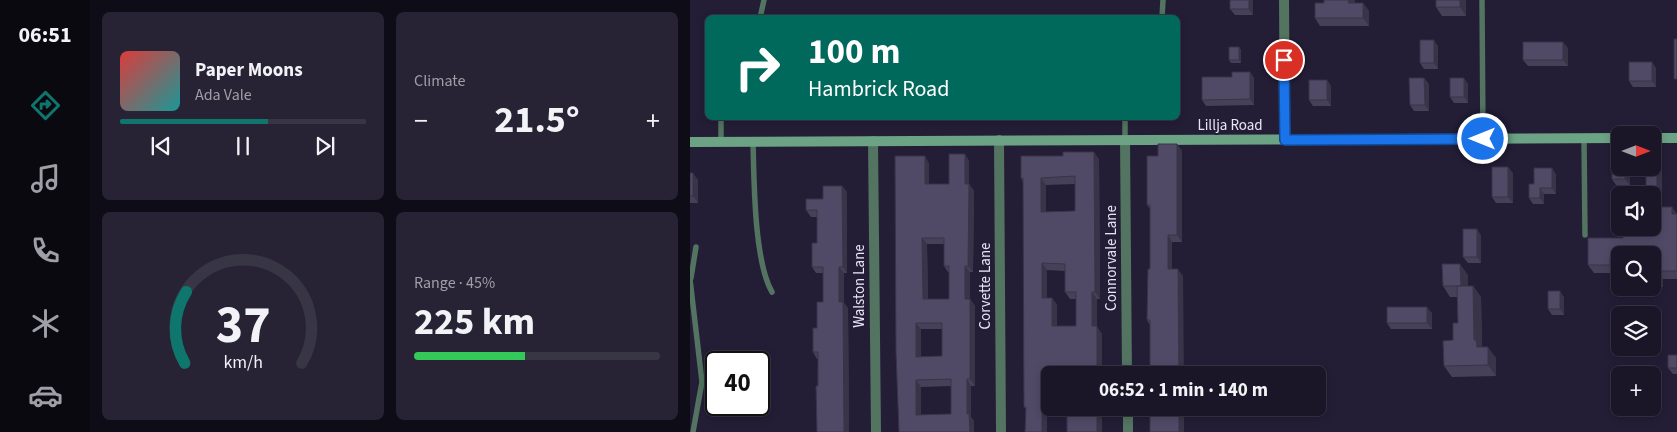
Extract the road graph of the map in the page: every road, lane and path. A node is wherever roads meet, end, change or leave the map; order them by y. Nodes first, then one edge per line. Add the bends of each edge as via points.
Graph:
1 (764, 0) edge
2 (1164, 0) edge
3 (1284, 0) edge
4 (1482, 0) edge
5 (761, 15) edge
6 (1162, 15) edge
7 (721, 120) edge
8 (1125, 120) edge
9 (1584, 138) junction
10 (1611, 138) edge
11 (1661, 138) edge
12 (1677, 138) edge
13 (1483, 139) junction
14 (873, 140) junction
15 (999, 140) junction
16 (1126, 140) junction
17 (1285, 140) junction
18 (690, 142) edge
19 (721, 142) junction
20 (753, 142) junction
21 (1585, 236) dead end
22 (696, 247) dead end
23 (691, 278) edge
24 (772, 292) dead end
25 (1127, 366) edge
26 (1128, 416) edge
27 (693, 432) edge
28 (876, 432) edge
29 (1001, 432) edge
30 (1128, 432) edge

1 - 5 lane
2 - 6 lane
3 - 17 street
4 - 13 lane
7 - 19 lane
8 - 16 lane
9 - 10 street, Lillja Road
9 - 13 street, Lillja Road
9 - 21 lane
11 - 12 street
13 - 17 street, Lillja Road
14 - 15 street, Lillja Road
14 - 20 street, Lillja Road
14 - 28 street, Walston Lane
15 - 16 street, Lillja Road
15 - 29 street, Corvette Lane
16 - 17 street, Lillja Road
16 - 25 street, Connorvale Lane
18 - 19 street, Lillja Road
19 - 20 street, Lillja Road
20 - 24 lane via 759,237 766,281
22 - 23 lane
23 - 27 lane via 702,382
26 - 30 street

